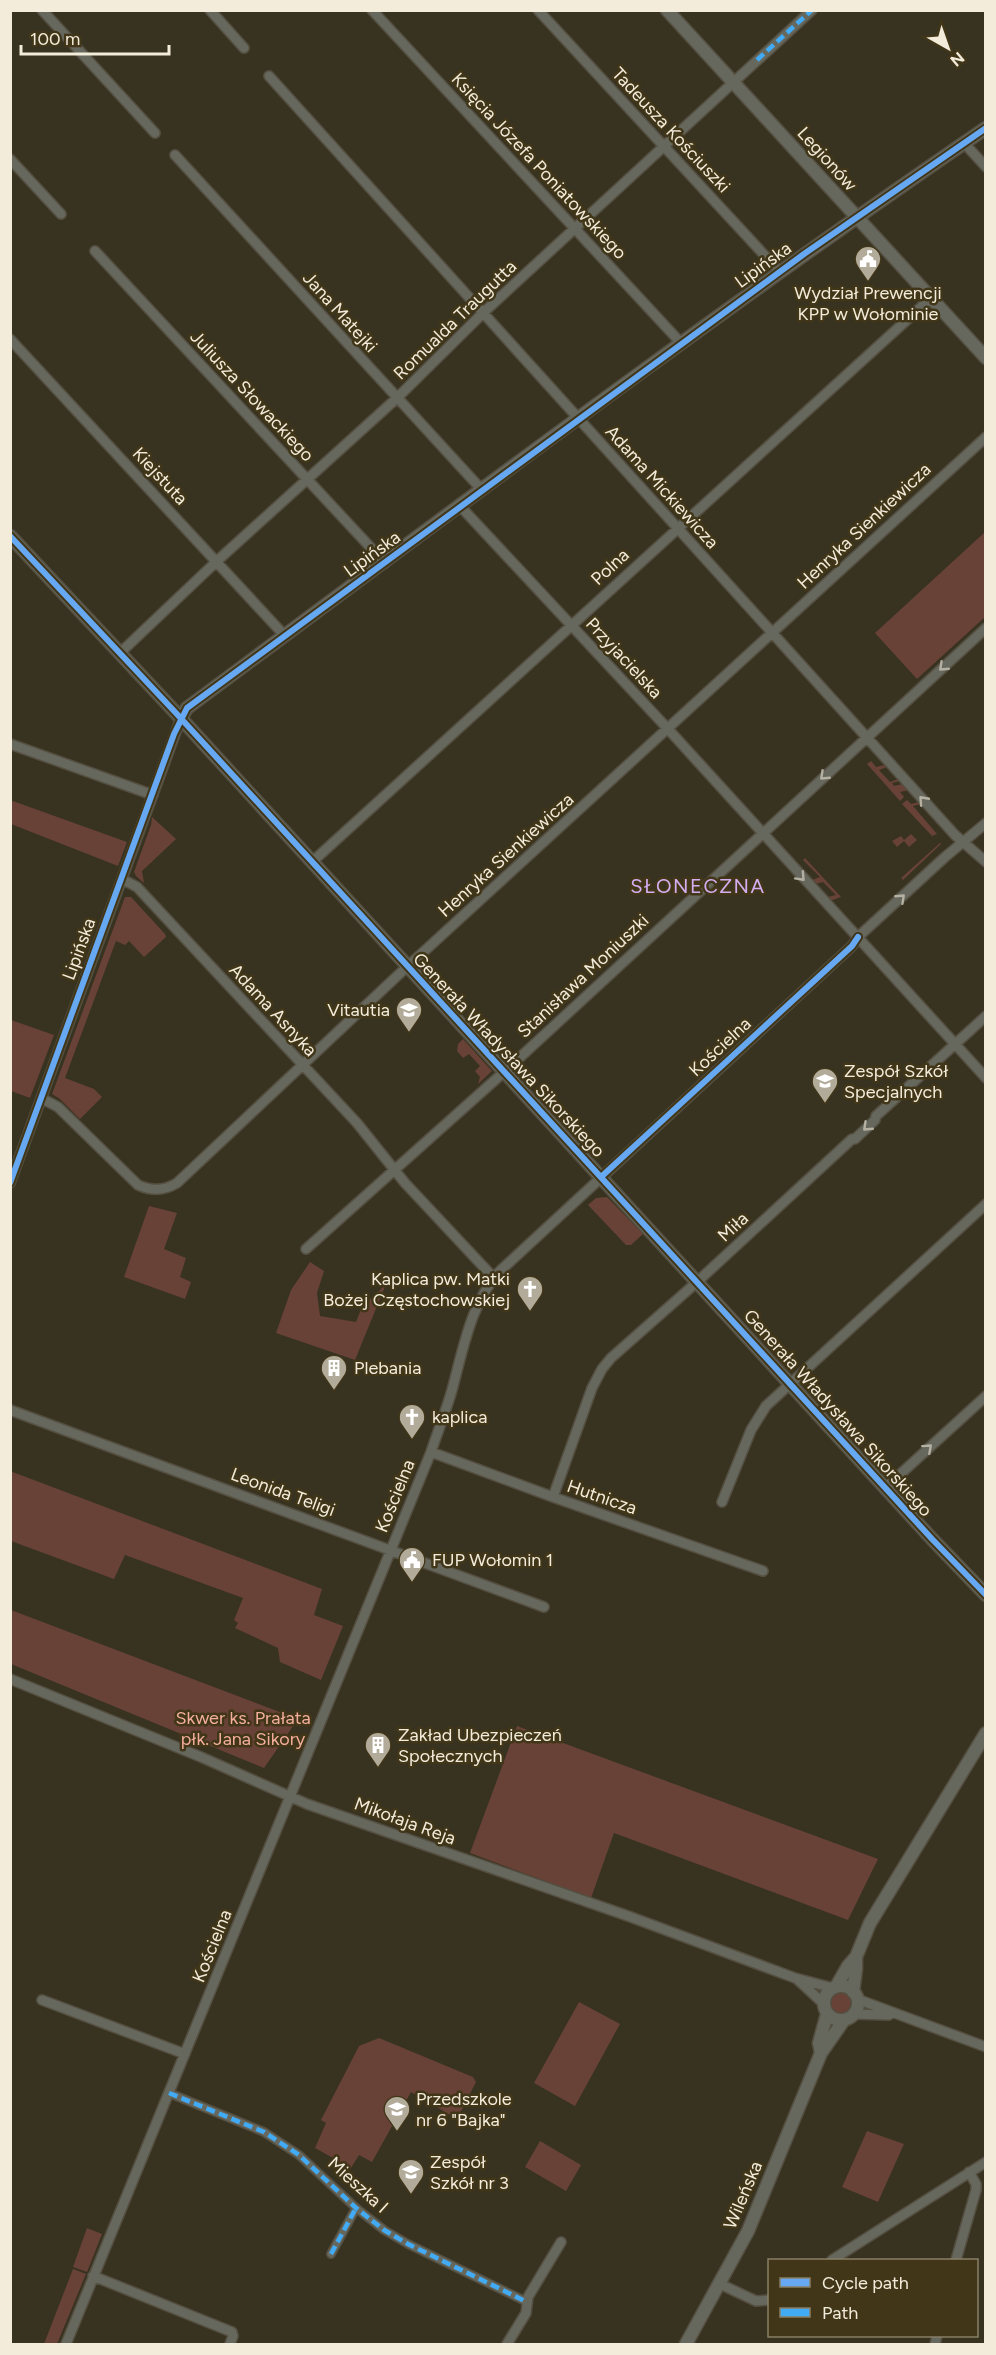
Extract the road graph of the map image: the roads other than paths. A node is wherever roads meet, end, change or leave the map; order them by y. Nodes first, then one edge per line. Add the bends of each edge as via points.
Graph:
1 (42, 10) edge
2 (210, 10) edge
3 (372, 10) edge
4 (538, 10) edge
5 (667, 10) edge
6 (812, 10) edge
7 (244, 48) dead end
8 (269, 76) dead end
9 (733, 82) junction
10 (986, 128) edge
11 (155, 134) dead end
12 (964, 143) junction
13 (663, 147) junction
14 (175, 155) dead end
15 (10, 159) edge
16 (986, 167) edge
17 (61, 214) dead end
18 (855, 218) junction
19 (574, 230) junction
20 (95, 251) dead end
21 (780, 272) junction
22 (931, 298) junction
23 (484, 312) junction
24 (10, 339) edge
25 (681, 343) junction
26 (986, 358) edge
27 (396, 398) junction
28 (579, 419) junction
29 (986, 437) edge
30 (307, 480) junction
31 (482, 490) junction
32 (460, 506) junction
33 (677, 528) junction
34 (10, 536) edge
35 (217, 561) junction
36 (385, 563) junction
37 (571, 626) junction
38 (986, 628) edge
39 (772, 633) junction
40 (285, 636) junction
41 (120, 653) junction
42 (181, 718) junction
43 (668, 729) junction
44 (867, 737) junction
45 (10, 744) edge
46 (153, 795) junction
47 (986, 823) edge
48 (761, 833) junction
49 (964, 841) junction
50 (312, 862) junction
51 (986, 862) edge
52 (122, 879) junction
53 (858, 938) junction
54 (407, 967) junction
55 (986, 1016) edge
56 (955, 1044) junction
57 (302, 1064) junction
58 (504, 1071) junction
59 (986, 1078) edge
60 (41, 1098) junction
61 (394, 1171) junction
62 (601, 1177) junction
63 (10, 1183) edge
64 (986, 1204) edge
65 (306, 1248) dead end
66 (494, 1278) junction
67 (698, 1282) junction
68 (790, 1384) junction
69 (986, 1396) edge
70 (10, 1410) edge
71 (431, 1452) junction
72 (885, 1488) junction
73 (553, 1497) junction
74 (722, 1502) dead end
75 (391, 1550) junction
76 (763, 1571) dead end
77 (986, 1595) edge
78 (544, 1607) dead end
79 (10, 1679) edge
80 (986, 1733) edge
81 (290, 1797) junction
82 (855, 1957) junction
83 (795, 1978) junction
84 (835, 1988) junction
85 (855, 1996) junction
86 (42, 2000) dead end
87 (826, 2009) junction
88 (897, 2015) junction
89 (849, 2017) junction
90 (986, 2047) edge
91 (821, 2053) junction
92 (185, 2054) junction
93 (169, 2093) junction
94 (986, 2162) edge
95 (969, 2172) junction
96 (356, 2208) junction
97 (561, 2242) dead end
98 (331, 2254) dead end
99 (834, 2259) edge
100 (956, 2259) edge
101 (93, 2276) junction
102 (720, 2284) junction
103 (768, 2300) edge
104 (527, 2302) junction
105 (66, 2344) edge
106 (230, 2344) edge
107 (507, 2344) edge
108 (686, 2344) edge

1 - 11 street
2 - 7 street
3 - 19 street, Księcia Józefa Poniatowskiego
4 - 13 street, Tadeusza Kościuszki
5 - 9 street, Legionów
6 - 9 street, Romualda Traugutta
8 - 23 street, Adama Mickiewicza
9 - 13 street, Romualda Traugutta
9 - 18 street, Legionów
10 - 12 street, Lipińska
12 - 16 street
12 - 18 street, Lipińska
13 - 19 street, Romualda Traugutta
13 - 21 street, Tadeusza Kościuszki
14 - 27 street, Jana Matejki
15 - 17 street
18 - 21 street, Lipińska
18 - 22 street, Legionów
19 - 23 street, Romualda Traugutta
19 - 25 street, Księcia Józefa Poniatowskiego
20 - 30 street, Juliusza Słowackiego
21 - 25 street, Lipińska
22 - 26 street, Legionów
22 - 33 street, Polna
23 - 27 street, Romualda Traugutta
23 - 28 street, Adama Mickiewicza
24 - 35 street, Kiejstuta
25 - 28 street, Lipińska
27 - 30 street, Romualda Traugutta
27 - 31 street, Jana Matejki
28 - 31 street, Lipińska
28 - 33 street, Adama Mickiewicza
29 - 39 street, Henryka Sienkiewicza
30 - 35 street, Romualda Traugutta
30 - 36 street, Juliusza Słowackiego
31 - 32 street, Lipińska
32 - 36 street, Lipińska
32 - 37 street, Przyjacielska
33 - 37 street, Polna
33 - 39 street, Adama Mickiewicza
34 - 41 street, Generała Władysława Sikorskiego
35 - 40 street, Kiejstuta
35 - 41 street, Romualda Traugutta
36 - 40 street, Lipińska
37 - 43 street, Przyjacielska
37 - 50 street, Polna
38 -> 44 street, Stanisława Moniuszki
39 - 43 street, Henryka Sienkiewicza
39 - 44 street, Adama Mickiewicza
40 - 42 street, Lipińska via 187,708
41 - 42 street, Generała Władysława Sikorskiego
42 - 46 street, Lipińska
42 - 50 street, Generała Władysława Sikorskiego
43 - 48 street, Przyjacielska
43 - 54 street, Henryka Sienkiewicza
44 -> 48 street, Stanisława Moniuszki
49 -> 44 street, Adama Mickiewicza
45 - 46 street
46 - 52 street, Lipińska
47 - 49 street, Kościelna
48 -> 53 street, Przyjacielska
48 - 58 street, Stanisława Moniuszki
49 - 51 street, Adama Mickiewicza
53 -> 49 street, Kościelna
50 - 54 street, Generała Władysława Sikorskiego
52 - 57 street, Adama Asnyka via 137,887
52 - 60 street, Lipińska
53 - 56 street, Przyjacielska
53 - 62 street, Kościelna
54 - 57 street, Henryka Sienkiewicza
54 - 58 street, Generała Władysława Sikorskiego
55 - 56 street, Miła
56 - 59 street, Przyjacielska
56 -> 67 street, Miła
57 - 60 street, Henryka Sienkiewicza via 177,1183 162,1189 144,1187 131,1180 58,1107
57 - 61 street, Adama Asnyka via 357,1123
58 - 61 street, Stanisława Moniuszki
58 - 62 street, Generała Władysława Sikorskiego
60 - 63 street, Lipińska
61 - 65 street, Stanisława Moniuszki
61 - 66 street, Adama Asnyka
62 - 66 street, Kościelna
62 - 67 street, Generała Władysława Sikorskiego
64 - 68 street
66 - 71 street, Kościelna via 468,1332
67 - 68 street, Generała Władysława Sikorskiego
67 - 73 street, Miła via 602,1369
68 - 72 street, Generała Władysława Sikorskiego
68 - 74 street via 755,1421
72 -> 69 street
70 - 75 street, Leonida Teligi
71 - 73 street, Hutnicza
71 - 75 street, Kościelna
72 - 77 street, Generała Władysława Sikorskiego
73 - 76 street, Hutnicza
75 - 78 street, Leonida Teligi
75 - 81 street, Kościelna
79 - 81 street, Mikołaja Reja via 201,1756
80 - 82 street via 881,1902
81 - 83 street, Mikołaja Reja
81 - 92 street, Kościelna
82 - 84 street
82 - 85 street
83 - 84 street, Mikołaja Reja
83 - 87 street, Mikołaja Reja
84 - 85 street via 846,1987
84 - 87 street via 826,1996
85 - 88 street
85 - 89 street via 857,2007
86 - 92 street
87 - 89 street via 836,2020
87 - 91 street, Wileńska via 819,2043
88 - 89 street
88 - 90 street
89 - 91 street, Wileńska
91 - 102 street, Wileńska via 748,2231
92 - 93 street, Kościelna
93 - 96 street, Mieszka I via 278,2140
93 - 101 street, Kościelna
94 - 95 street
95 - 99 street
95 - 100 street via 976,2190
96 - 98 street
96 - 104 street, Mieszka I via 408,2244
97 - 104 street
101 - 105 street, Kościelna
101 - 106 street via 232,2332
102 - 103 street via 756,2301
102 - 108 street, Wileńska
104 - 107 street via 526,2313

